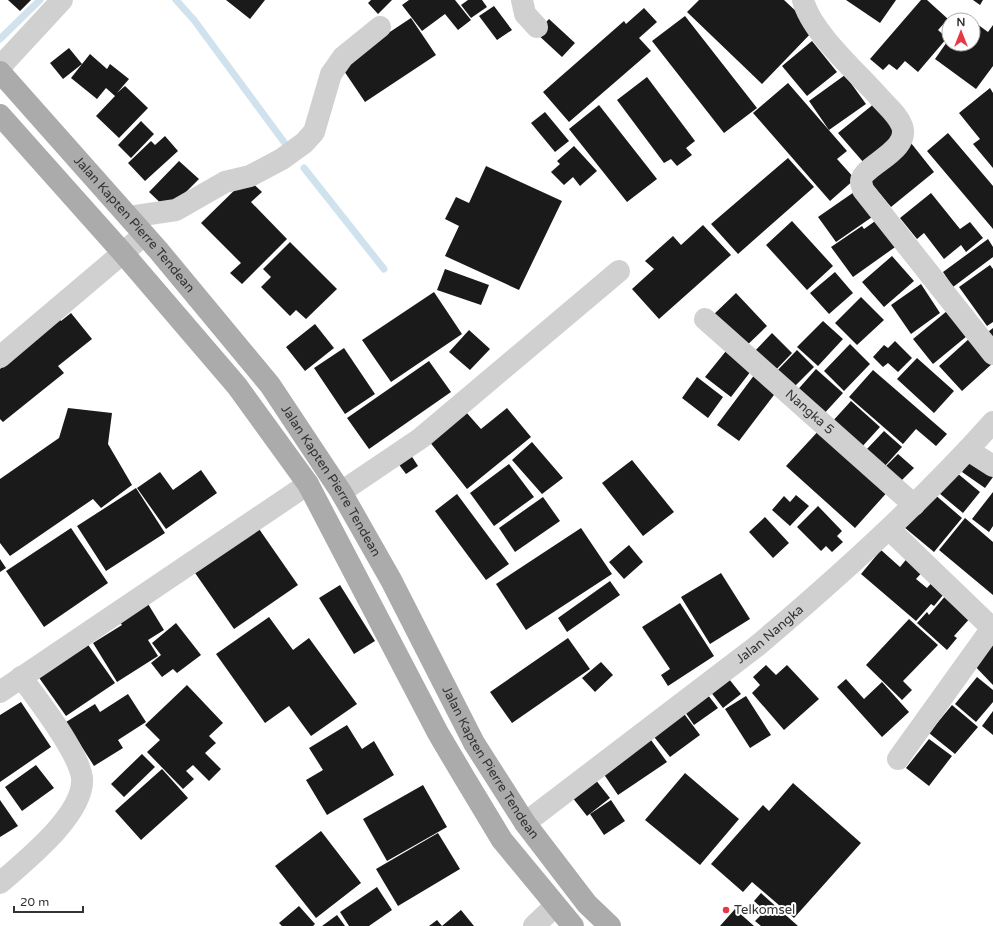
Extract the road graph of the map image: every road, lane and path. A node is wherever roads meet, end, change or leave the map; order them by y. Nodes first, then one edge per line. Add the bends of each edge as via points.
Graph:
1 (62, 0) edge
2 (522, 0) edge
3 (801, 3) edge
4 (380, 27) dead end
5 (537, 27) dead end
6 (0, 67) edge
7 (0, 72) edge
8 (0, 115) edge
9 (129, 217) junction
10 (144, 235) junction
11 (123, 253) junction
12 (619, 271) dead end
13 (705, 319) dead end
14 (993, 354) edge
15 (0, 358) edge
16 (993, 422) edge
17 (968, 450) junction
18 (993, 466) edge
19 (308, 484) junction
20 (341, 492) junction
21 (914, 505) junction
22 (890, 529) junction
23 (992, 629) edge
24 (21, 676) junction
25 (0, 692) edge
26 (898, 759) dead end
27 (525, 823) junction
28 (0, 883) edge
29 (555, 906) junction
30 (534, 926) edge
31 (573, 926) edge
32 (610, 926) edge

1 - 6 street
2 - 5 street via 526,14
3 - 14 street via 834,49 894,114 902,127 901,137 890,154 865,172 861,181 863,190
4 - 9 street via 343,57 335,68 314,132 298,148 282,160 250,176 225,182 176,210
7 - 9 main road, Jalan Kapten Pierre Tendean
8 - 11 main road, Jalan Kapten Pierre Tendean
9 - 10 main road, Jalan Kapten Pierre Tendean
10 - 11 street
10 - 20 main road, Jalan Kapten Pierre Tendean via 270,385
11 - 15 street
11 - 19 main road, Jalan Kapten Pierre Tendean via 237,386
12 - 20 street via 421,438
13 - 21 street, Nangka 5
16 - 17 street, Jalan Nangka
17 - 18 street
17 - 21 street, Jalan Nangka
19 - 24 street
19 - 29 main road, Jalan Kapten Pierre Tendean via 460,771 502,840
20 - 27 main road, Jalan Kapten Pierre Tendean via 391,580 474,743
21 - 22 street, Jalan Nangka
22 - 23 street
22 - 27 street, Jalan Nangka via 757,646
23 - 26 street
24 - 25 street
24 - 28 street via 78,764 82,786 77,803 57,830
27 - 32 main road, Jalan Kapten Pierre Tendean via 587,904
29 - 30 street
29 - 31 main road, Jalan Kapten Pierre Tendean

